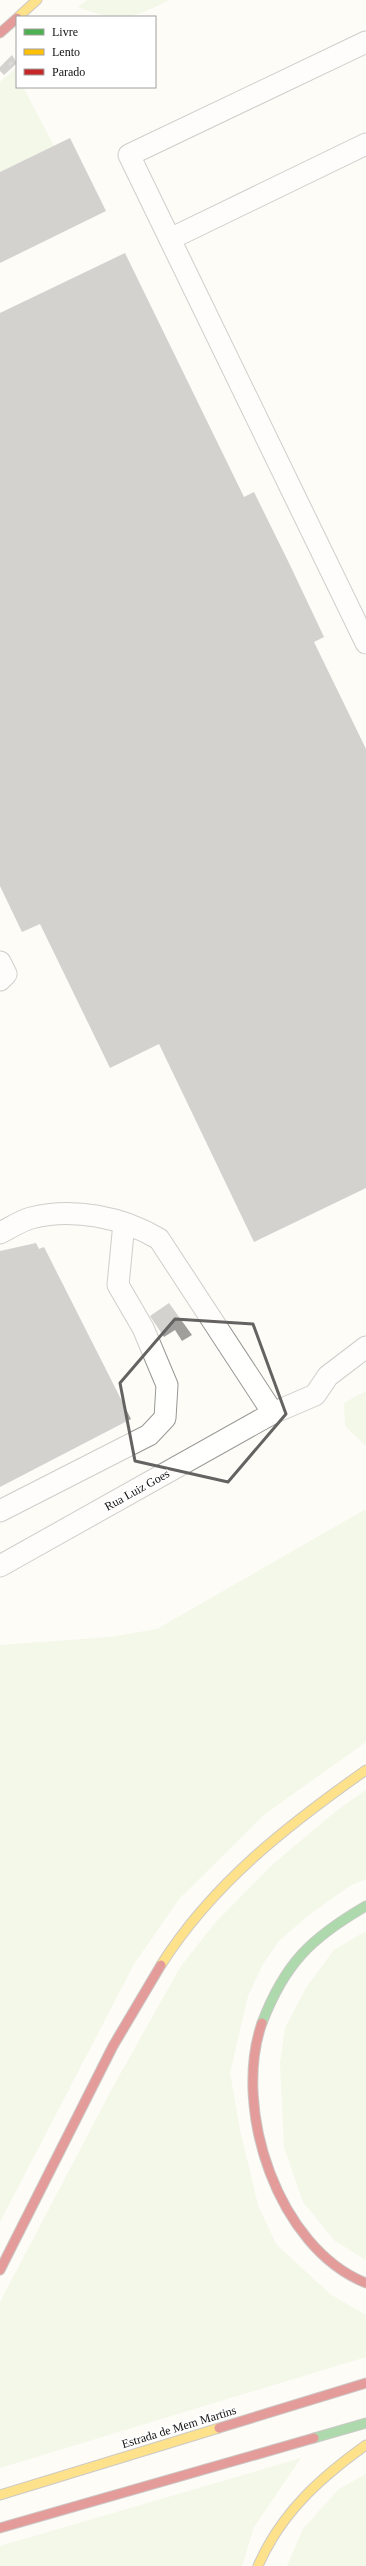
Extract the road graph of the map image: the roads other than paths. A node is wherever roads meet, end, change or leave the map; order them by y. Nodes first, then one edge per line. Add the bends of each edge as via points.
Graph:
1 (37, 0) edge
2 (20, 16) edge
3 (16, 20) edge
4 (0, 33) edge
5 (366, 42) edge
6 (366, 144) edge
7 (170, 239) junction
8 (366, 643) edge
9 (0, 962) edge
10 (0, 980) edge
11 (124, 1223) junction
12 (0, 1233) edge
13 (366, 1347) edge
14 (273, 1414) junction
15 (0, 1510) edge
16 (0, 1566) edge
17 (366, 1770) edge
18 (366, 1906) edge
19 (0, 2270) edge
20 (366, 2283) edge
21 (366, 2383) edge
22 (366, 2422) edge
23 (366, 2445) edge
24 (0, 2494) edge
25 (0, 2528) edge
26 (258, 2566) edge

1 - 2 main road
3 - 4 main road
5 - 7 lane via 129,155
6 - 7 lane
7 - 8 lane
9 - 10 lane via 6,974
11 - 12 lane via 101,1217 60,1213 29,1219
11 - 14 lane via 143,1229 159,1239
11 - 15 lane via 118,1285 143,1328 167,1385 164,1418 149,1435
13 - 14 lane, Rua Luiz Goes via 328,1376 315,1395
14 - 16 lane, Rua Luiz Goes
17 - 19 main road via 298,1818 254,1856 194,1918 138,2001
18 - 20 main road via 321,1936 287,1970 257,2039 254,2083 257,2124 266,2165 284,2206 303,2236 328,2259 357,2280
21 - 24 main road, Estrada de Mem Martins
22 - 25 main road
23 - 26 main road via 304,2494 279,2524

